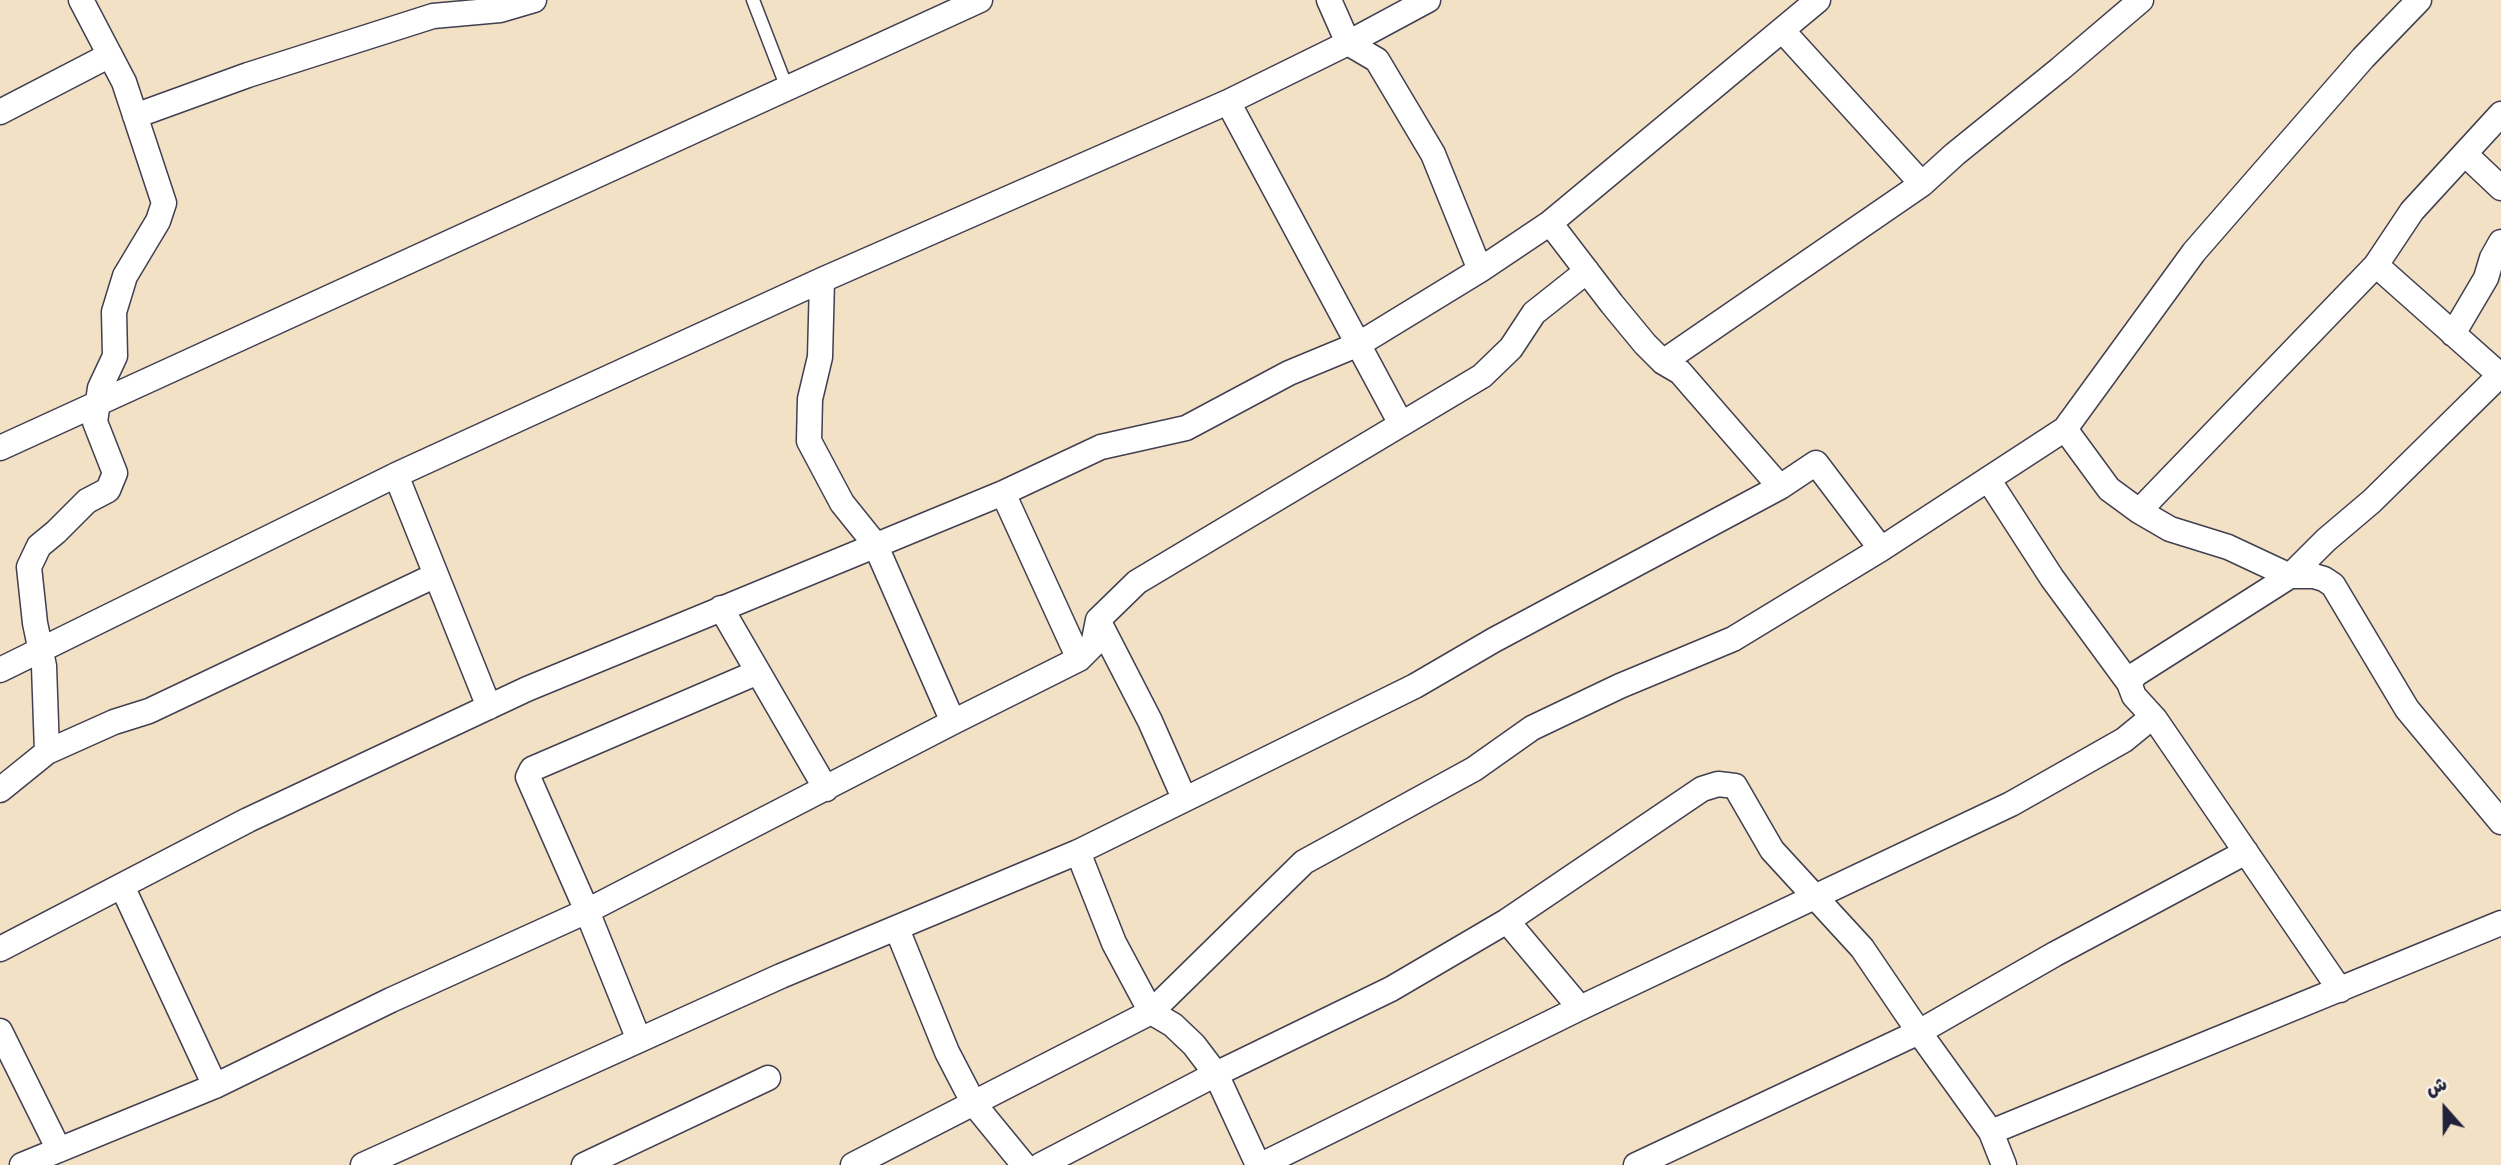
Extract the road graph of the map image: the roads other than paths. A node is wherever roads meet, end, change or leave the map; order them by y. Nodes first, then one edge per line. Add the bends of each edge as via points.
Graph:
1 (81, 0) edge
2 (534, 0) edge
3 (753, 0) edge
4 (980, 0) edge
5 (1329, 0) edge
6 (1428, 0) edge
7 (1818, 0) edge
8 (2419, 0) edge
9 (2134, 2) edge
10 (1782, 30) junction
11 (1349, 43) junction
12 (110, 55) junction
13 (787, 88) junction
14 (1228, 102) junction
15 (0, 112) edge
16 (2501, 114) edge
17 (135, 116) junction
18 (2465, 154) junction
19 (1922, 184) junction
20 (2501, 188) edge
21 (1550, 223) junction
22 (2501, 242) edge
23 (2376, 265) junction
24 (1480, 270) junction
25 (1587, 271) junction
26 (822, 280) junction
27 (2453, 334) junction
28 (1359, 344) junction
29 (1663, 362) junction
30 (2500, 375) edge
31 (98, 403) junction
32 (1401, 424) junction
33 (2065, 429) junction
34 (0, 448) edge
35 (396, 475) junction
36 (1987, 479) junction
37 (1780, 487) junction
38 (1003, 493) junction
39 (2139, 511) junction
40 (875, 544) junction
41 (1881, 549) junction
42 (436, 575) junction
43 (2290, 576) junction
44 (721, 608) junction
45 (1098, 620) junction
46 (41, 651) junction
47 (1079, 659) junction
48 (0, 670) edge
49 (758, 672) junction
50 (2129, 683) junction
51 (489, 707) junction
52 (2155, 719) junction
53 (953, 722) junction
54 (47, 752) junction
55 (826, 789) junction
56 (0, 790) edge
57 (1184, 798) junction
58 (2501, 822) edge
59 (1078, 852) junction
60 (2246, 852) junction
61 (122, 886) junction
62 (1815, 896) junction
63 (587, 911) junction
64 (1507, 921) junction
65 (2501, 923) edge
66 (897, 929) junction
67 (0, 949) edge
68 (2340, 990) junction
69 (1580, 1009) junction
70 (1151, 1012) junction
71 (0, 1031) edge
72 (1919, 1032) junction
73 (639, 1040) junction
74 (1216, 1074) junction
75 (768, 1078) dead end
76 (215, 1086) junction
77 (974, 1104) junction
78 (1991, 1132) junction
79 (60, 1150) junction
80 (22, 1165) edge
81 (363, 1165) edge
82 (584, 1165) edge
83 (853, 1165) edge
84 (1024, 1165) edge
85 (1041, 1165) edge
86 (1260, 1165) edge
87 (1636, 1165) edge
88 (2004, 1165) edge

1 - 12 street
2 - 17 street via 500,10 433,16 269,67
3 - 13 lane
4 - 13 street
5 - 11 street
6 - 11 street
7 - 10 street
8 - 33 street via 2194,252
9 - 19 street
10 - 19 street
10 - 21 street
11 - 14 street
11 - 24 street via 1377,60 1433,154
12 - 15 street
12 - 17 street
13 - 31 street
14 - 26 street
14 - 28 street
16 - 18 street
17 - 31 street via 164,203 125,276 114,312 115,356
18 - 20 street
18 - 23 street via 2412,211
19 - 29 street
21 - 24 street
21 - 25 street
22 - 27 street
23 - 27 street
23 - 39 street
24 - 28 street
25 - 29 street
25 - 32 street via 1534,313 1511,348 1482,376
26 - 35 street
26 - 40 street via 820,357 810,399 809,441 842,503
27 - 30 street
28 - 32 street
28 - 38 street via 1289,373 1186,428 1101,447
29 - 37 street via 1680,372
30 - 43 street
31 - 34 street
31 - 46 street via 95,422 115,473 108,490 87,501 39,546 29,567
32 - 45 street via 1137,582
33 - 36 street
33 - 39 street via 2109,489
35 - 42 street
35 - 46 street
36 - 41 street
36 - 50 street
37 - 41 street via 1816,463
37 - 57 street via 1415,686
38 - 40 street
38 - 47 street
39 - 43 street via 2170,529 2228,547
40 - 44 street
40 - 53 street
41 - 70 street via 1733,639 1532,728 1474,769 1304,862
42 - 51 street
42 - 54 street via 149,711
43 - 50 street via 2136,674
43 - 58 street via 2314,576 2333,585 2407,709
44 - 49 street
44 - 51 street
45 - 47 street via 1093,645
45 - 57 street
46 - 48 street
46 - 54 street
47 - 53 street
49 - 55 street
49 - 63 street via 531,769 528,777
50 - 52 street via 2134,696
51 - 61 street via 248,820
52 - 60 street
52 - 62 street via 2011,804
53 - 55 street
54 - 56 street
55 - 63 street
57 - 59 street
59 - 66 street
59 - 70 street via 1114,943
60 - 68 street
60 - 72 street
61 - 67 street
61 - 76 street
62 - 64 street via 1772,849 1735,786 1718,784 1702,789
62 - 69 street
62 - 72 street via 1862,948
63 - 73 street
63 - 76 street
64 - 69 street
64 - 74 street via 1391,989
65 - 68 street
66 - 73 street
66 - 77 street via 947,1052
68 - 78 street
69 - 86 street
70 - 74 street via 1187,1038
70 - 77 street
71 - 79 street
72 - 78 street
72 - 87 street
73 - 81 street
74 - 85 street
74 - 86 street
75 - 82 street
76 - 79 street
77 - 83 street
77 - 84 street
78 - 88 street
79 - 80 street

